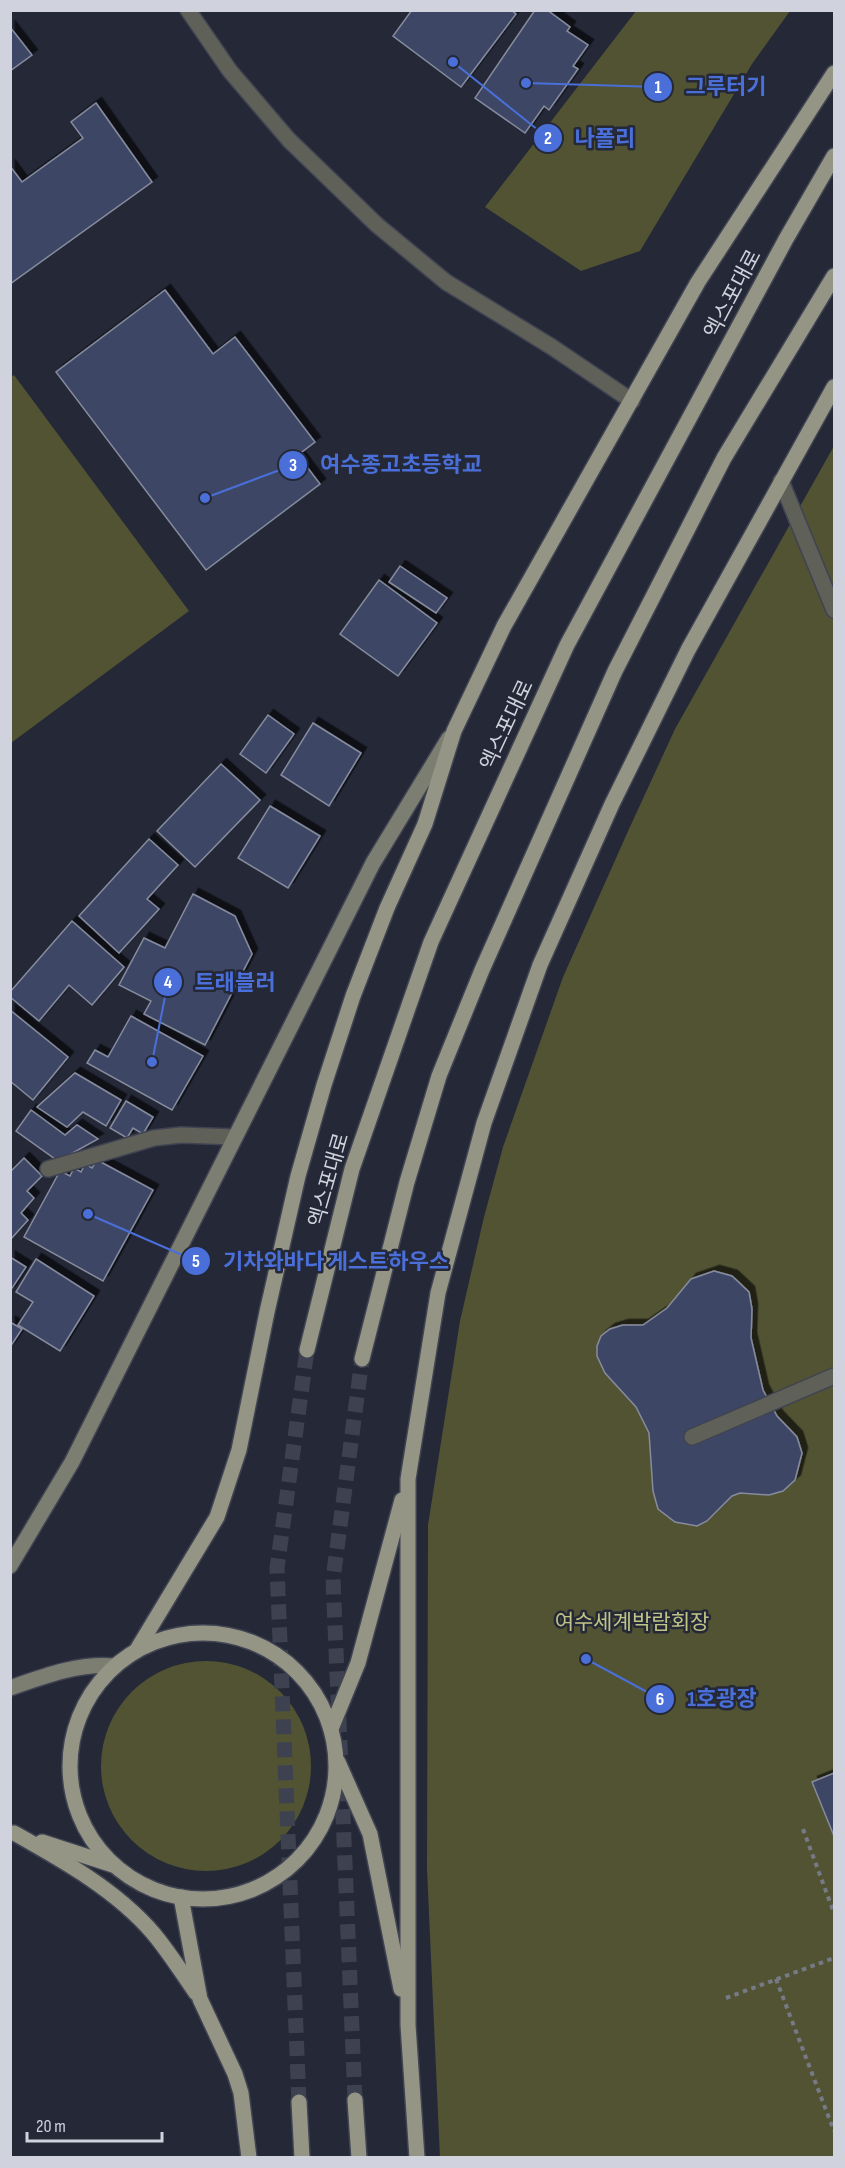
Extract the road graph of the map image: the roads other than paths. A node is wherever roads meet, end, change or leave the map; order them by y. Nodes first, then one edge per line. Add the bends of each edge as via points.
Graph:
1 (188, 10) edge
2 (834, 73) edge
3 (834, 156) edge
4 (834, 276) edge
5 (834, 387) edge
6 (632, 401) junction
7 (781, 481) junction
8 (834, 610) edge
9 (454, 731) junction
10 (235, 1137) junction
11 (48, 1169) dead end
12 (307, 1350) tunnel mouth
13 (362, 1359) tunnel mouth
14 (834, 1376) edge
15 (692, 1437) dead end
16 (408, 1479) junction
17 (10, 1566) edge
18 (138, 1648) junction
19 (114, 1666) junction
20 (10, 1688) edge
21 (331, 1729) junction
22 (337, 1758) junction
23 (12, 1832) edge
24 (114, 1865) junction
25 (181, 1897) junction
26 (200, 1999) junction
27 (408, 2025) junction
28 (355, 2100) tunnel mouth
29 (299, 2102) tunnel mouth
30 (249, 2157) edge
31 (302, 2157) edge
32 (359, 2157) edge
33 (417, 2157) edge

1 - 6 street via 230,71 289,140 376,225 447,282
2 - 6 main road via 698,282
3 - 12 main road, 엑스포대로 via 567,645 431,942 352,1169
4 - 13 main road via 724,458 632,639 482,970 433,1097
5 - 7 main road
6 - 9 main road via 504,626
7 - 8 street
7 - 16 main road via 683,660 612,804 540,965 484,1123 438,1293
9 - 10 street via 373,863
9 - 18 main road via 425,824 387,908 324,1085 298,1176 227,1494
10 - 11 street via 154,1138
10 - 17 street via 72,1462
14 - 15 street
16 - 21 main road via 358,1663
16 - 27 main road
18 - 19 main road
18 - 21 main road via 188,1633 215,1633 266,1648 289,1663 307,1682 322,1704
19 - 20 street via 73,1668
19 - 24 main road via 86,1701 76,1721 69,1765 71,1788 86,1830
21 - 22 main road
22 - 25 main road via 336,1785 329,1811 302,1856 259,1887 234,1896
22 - 27 main road via 370,1834
23 - 24 main road
23 - 26 main road via 82,1874 130,1910 152,1932
24 - 25 main road via 157,1891
25 - 26 main road
26 - 30 main road via 235,2074 245,2115
27 - 33 main road
28 - 32 main road
29 - 31 main road

